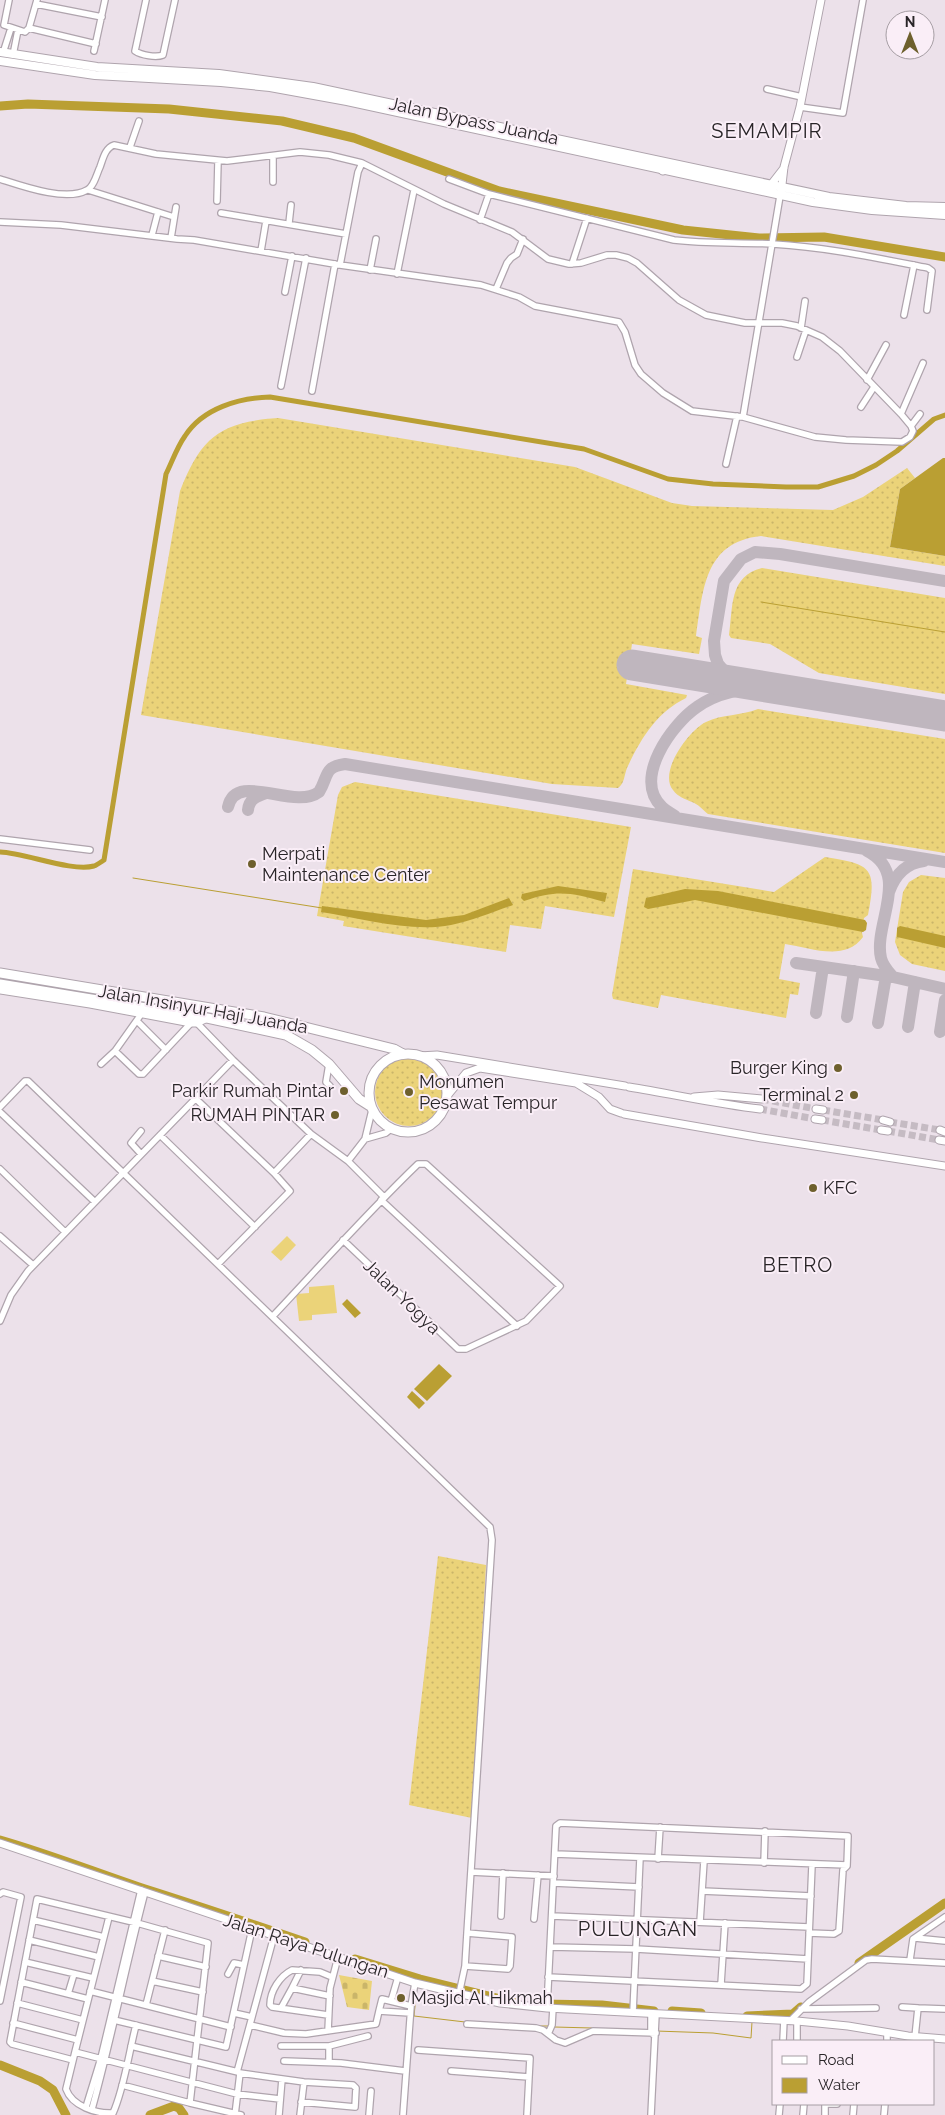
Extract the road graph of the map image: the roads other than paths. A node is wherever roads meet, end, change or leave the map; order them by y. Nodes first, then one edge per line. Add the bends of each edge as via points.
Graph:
1 (9, 0) edge
2 (105, 0) edge
3 (146, 0) edge
4 (175, 0) edge
5 (821, 0) edge
6 (864, 0) edge
7 (36, 2) edge
8 (102, 17) junction
9 (11, 28) junction
10 (29, 28) junction
11 (18, 30) junction
12 (6, 43) junction
13 (96, 44) junction
14 (15, 45) junction
15 (94, 51) dead end
16 (2, 53) edge
17 (13, 55) junction
18 (0, 61) edge
19 (767, 89) dead end
20 (802, 97) junction
21 (800, 107) junction
22 (139, 121) dead end
23 (130, 147) junction
24 (273, 156) junction
25 (218, 161) junction
26 (362, 163) junction
27 (664, 166) junction
28 (784, 167) junction
29 (448, 179) dead end
30 (0, 180) edge
31 (273, 182) dead end
32 (770, 186) junction
33 (88, 190) junction
34 (414, 190) junction
35 (781, 192) junction
36 (488, 194) junction
37 (217, 202) dead end
38 (291, 205) dead end
39 (176, 207) dead end
40 (945, 207) edge
41 (895, 208) junction
42 (158, 212) junction
43 (221, 213) dead end
44 (945, 215) edge
45 (174, 217) junction
46 (586, 218) junction
47 (480, 220) junction
48 (266, 221) junction
49 (0, 222) edge
50 (288, 224) junction
51 (346, 234) junction
52 (152, 235) junction
53 (171, 238) junction
54 (376, 239) dead end
55 (523, 239) junction
56 (773, 242) junction
57 (261, 251) junction
58 (292, 256) junction
59 (306, 258) junction
60 (572, 264) junction
61 (338, 265) junction
62 (914, 265) junction
63 (370, 270) junction
64 (397, 274) junction
65 (496, 289) junction
66 (285, 292) dead end
67 (805, 302) dead end
68 (927, 310) dead end
69 (904, 316) dead end
70 (759, 322) junction
71 (804, 329) junction
72 (886, 345) dead end
73 (797, 357) dead end
74 (923, 363) dead end
75 (868, 380) junction
76 (281, 386) dead end
77 (874, 387) junction
78 (312, 391) dead end
79 (861, 407) dead end
80 (902, 414) junction
81 (920, 414) dead end
82 (740, 416) junction
83 (911, 426) junction
84 (726, 464) dead end
85 (0, 839) edge
86 (90, 850) dead end
87 (0, 973) edge
88 (0, 984) edge
89 (0, 990) edge
90 (184, 1004) junction
91 (142, 1013) junction
92 (182, 1014) junction
93 (207, 1018) junction
94 (137, 1021) junction
95 (194, 1023) junction
96 (166, 1050) junction
97 (115, 1051) junction
98 (403, 1054) junction
99 (419, 1056) junction
100 (233, 1060) junction
101 (101, 1064) dead end
102 (329, 1064) junction
103 (330, 1086) dead end
104 (447, 1096) junction
105 (692, 1098) junction
106 (196, 1099) junction
107 (762, 1099) tunnel mouth
108 (0, 1107) edge
109 (371, 1108) junction
110 (760, 1109) tunnel mouth
111 (0, 1112) edge
112 (392, 1128) junction
113 (141, 1131) dead end
114 (310, 1134) junction
115 (160, 1135) junction
116 (365, 1139) junction
117 (141, 1154) junction
118 (348, 1161) junction
119 (945, 1166) edge
120 (0, 1169) edge
121 (121, 1170) junction
122 (274, 1173) junction
123 (382, 1198) junction
124 (94, 1201) junction
125 (255, 1227) junction
126 (65, 1232) junction
127 (1, 1238) edge
128 (344, 1240) junction
129 (218, 1264) junction
130 (33, 1265) junction
131 (273, 1316) junction
132 (0, 1321) edge
133 (517, 1326) junction
134 (660, 1827) junction
135 (765, 1832) junction
136 (0, 1842) edge
137 (555, 1854) junction
138 (640, 1858) junction
139 (658, 1859) junction
140 (704, 1861) junction
141 (764, 1863) junction
142 (812, 1865) junction
143 (847, 1865) junction
144 (471, 1872) junction
145 (503, 1873) junction
146 (538, 1875) junction
147 (554, 1876) junction
148 (554, 1883) junction
149 (639, 1887) junction
150 (143, 1891) junction
151 (702, 1891) junction
152 (0, 1894) edge
153 (811, 1896) junction
154 (501, 1916) dead end
155 (552, 1916) junction
156 (109, 1917) junction
157 (945, 1917) edge
158 (534, 1919) dead end
159 (638, 1919) junction
160 (32, 1920) junction
161 (135, 1922) junction
162 (700, 1922) junction
163 (725, 1923) junction
164 (252, 1929) junction
165 (165, 1930) junction
166 (809, 1930) junction
167 (467, 1933) junction
168 (274, 1936) junction
169 (104, 1937) junction
170 (915, 1938) junction
171 (29, 1940) junction
172 (945, 1941) edge
173 (551, 1947) junction
174 (636, 1949) junction
175 (723, 1954) junction
176 (158, 1956) junction
177 (99, 1957) junction
178 (338, 1957) junction
179 (808, 1958) junction
180 (910, 1960) junction
181 (25, 1962) junction
182 (945, 1964) edge
183 (244, 1965) junction
184 (465, 1966) junction
185 (206, 1968) junction
186 (301, 1970) junction
187 (74, 1974) junction
188 (228, 1974) dead end
189 (332, 1977) junction
190 (398, 1977) junction
191 (548, 1977) junction
192 (93, 1978) junction
193 (152, 1981) junction
194 (634, 1981) junction
195 (21, 1982) junction
196 (416, 1983) junction
197 (721, 1984) junction
198 (292, 1988) junction
199 (460, 1989) junction
200 (90, 1991) junction
201 (203, 1992) junction
202 (1, 1993) edge
203 (68, 1994) junction
204 (330, 1996) junction
205 (116, 1998) junction
206 (88, 1999) junction
207 (0, 2001) edge
208 (391, 2001) junction
209 (17, 2003) junction
210 (146, 2005) junction
211 (549, 2005) junction
212 (411, 2006) junction
213 (902, 2007) dead end
214 (281, 2008) junction
215 (633, 2008) junction
216 (876, 2008) dead end
217 (918, 2008) junction
218 (945, 2009) edge
219 (801, 2010) junction
220 (379, 2011) junction
221 (234, 2013) junction
222 (410, 2013) junction
223 (654, 2013) junction
224 (328, 2016) junction
225 (252, 2017) junction
226 (200, 2019) junction
227 (83, 2020) junction
228 (114, 2020) junction
229 (13, 2023) junction
230 (791, 2023) junction
231 (467, 2024) dead end
232 (136, 2025) junction
233 (250, 2025) junction
234 (231, 2027) junction
235 (328, 2031) junction
236 (654, 2031) junction
237 (548, 2034) junction
238 (368, 2036) dead end
239 (887, 2037) edge
240 (915, 2037) junction
241 (945, 2039) edge
242 (78, 2040) junction
243 (783, 2040) edge
244 (797, 2040) edge
245 (197, 2041) junction
246 (131, 2046) junction
247 (281, 2046) dead end
248 (329, 2046) junction
249 (418, 2050) dead end
250 (75, 2052) junction
251 (103, 2058) junction
252 (72, 2060) junction
253 (284, 2060) dead end
254 (195, 2061) junction
255 (329, 2062) junction
256 (126, 2066) junction
257 (405, 2071) junction
258 (451, 2071) dead end
259 (238, 2072) junction
260 (529, 2077) junction
261 (282, 2079) junction
262 (192, 2082) junction
263 (304, 2082) junction
264 (122, 2085) junction
265 (371, 2091) dead end
266 (237, 2094) junction
267 (280, 2099) junction
268 (301, 2102) junction
269 (190, 2103) junction
270 (89, 2108) junction
271 (237, 2115) edge
272 (279, 2115) edge
273 (300, 2115) edge
274 (369, 2115) edge
275 (402, 2115) edge
276 (527, 2115) edge
277 (652, 2115) edge

1 - 9 street via 4,24
2 - 8 street
3 - 4 street via 135,51 159,57
5 - 20 street
6 - 21 street via 843,112
7 - 8 street
7 - 10 street
8 - 13 street
9 - 11 street
9 - 12 street
10 - 11 street via 25,32
10 - 13 street
11 - 14 street
12 - 14 street
12 - 16 street
13 - 15 street
14 - 17 street
16 - 17 main road, Jalan Bypass Juanda
17 - 27 main road, Jalan Bypass Juanda via 97,67 219,74 296,84
18 - 27 main road, Jalan Bypass Juanda via 95,75 270,87
19 - 20 street
20 - 21 street
21 - 28 street
22 - 23 street
23 - 25 street via 156,154
23 - 33 street via 114,145 108,148
24 - 25 street
24 - 26 street via 313,153
24 - 31 street
25 - 37 street
26 - 34 street
26 - 51 street
27 - 32 main road, Jalan Bypass Juanda
27 - 35 main road, Jalan Bypass Juanda
28 - 32 street
28 - 35 street
29 - 36 street
30 - 33 street via 39,191 67,194
32 - 35 main road, Jalan Bypass Juanda
33 - 42 street
34 - 47 street
34 - 64 street
35 - 41 main road, Jalan Bypass Juanda via 813,202
35 - 56 street
36 - 46 street
36 - 47 street
38 - 50 street
39 - 45 street
40 - 41 main road, Jalan Bypass Juanda
41 - 44 main road, Jalan Bypass Juanda
42 - 45 street
42 - 52 street
43 - 48 street
45 - 53 street
46 - 56 street via 687,242
46 - 60 street
47 - 55 street
48 - 50 street
48 - 57 street
49 - 52 street
50 - 51 street
51 - 61 street
52 - 53 street
53 - 57 street
54 - 63 street
55 - 60 street via 548,259
55 - 65 street via 518,254 507,263
56 - 62 street
56 - 70 street
57 - 58 street
58 - 59 street
58 - 66 street
59 - 61 street
59 - 76 street
60 - 70 street via 606,255 623,256 637,263 679,300 698,311 734,322
61 - 63 street
61 - 78 street
62 - 68 street via 932,270
62 - 69 street
63 - 64 street
64 - 65 street
65 - 82 street via 535,306 619,322 638,370 663,393 692,410
67 - 71 street
70 - 71 street via 782,323
70 - 82 street
71 - 73 street
71 - 75 street via 832,344
72 - 75 street
74 - 80 street
75 - 77 street
77 - 79 street
77 - 80 street
80 - 83 street
81 - 83 street
82 - 83 street via 805,435 846,440 904,441 913,431
82 - 84 street
85 - 86 street
87 - 90 highway, Jalan Insinyur Haji Juanda
88 - 92 highway, Jalan Insinyur Haji Juanda
89 - 91 street, Jalan Insinyur Haji Juanda
90 - 92 highway
90 - 98 highway, Jalan Insinyur Haji Juanda via 296,1024
91 - 94 street
91 - 95 street, Jalan Insinyur Haji Juanda
92 - 93 highway, Jalan Insinyur Haji Juanda
93 - 95 street, Jalan Insinyur Haji Juanda
93 - 102 highway, Jalan Insinyur Haji Juanda via 294,1038
94 - 96 street
94 - 97 street
95 - 96 street
95 - 100 street
96 - 97 street via 142,1074
97 - 101 street
98 - 99 highway
98 - 109 highway via 387,1060 374,1072 369,1088
99 - 104 highway via 440,1071
99 - 105 street via 437,1055
100 - 106 street
100 - 114 street
102 - 103 street via 326,1082
102 - 109 highway, Jalan Insinyur Haji Juanda
104 - 112 highway via 437,1118 425,1128 409,1132
104 - 119 street via 466,1073 480,1068 576,1083 599,1097 608,1108 623,1113
105 - 107 street via 709,1095
105 - 110 street
106 - 115 street
106 - 122 street
108 - 121 street via 28,1081
109 - 112 highway via 377,1118
109 - 116 street
111 - 124 street
112 - 116 street
113 - 117 street via 131,1143
114 - 118 street
114 - 122 street
115 - 117 street
115 - 125 street
116 - 118 street
117 - 121 street
118 - 123 street
120 - 126 street
121 - 124 street
121 - 129 street
122 - 125 street via 290,1191
123 - 128 street
123 - 133 street
123 - 133 street via 418,1164 426,1164 559,1284 559,1288
124 - 126 street
125 - 129 street
126 - 130 street
127 - 130 street
128 - 131 street
128 - 133 street, Jalan Yogya via 455,1348 462,1350
129 - 131 street
130 - 132 street via 11,1295
131 - 144 street via 491,1530
134 - 135 street
134 - 137 street via 560,1822 556,1826
134 - 139 street
135 - 141 street
135 - 143 street via 848,1836
136 - 150 street, Jalan Raya Pulungan
137 - 138 street
137 - 147 street
138 - 139 street
138 - 149 street
139 - 140 street
140 - 141 street
140 - 151 street
141 - 142 street
142 - 143 street
142 - 153 street
143 - 166 street via 843,1870 839,1931 834,1934
144 - 145 street
144 - 167 street
145 - 146 street
145 - 154 street
146 - 147 street
146 - 158 street
147 - 148 street
148 - 149 street
148 - 155 street
149 - 159 street
150 - 161 street
150 - 164 street, Jalan Raya Pulungan
151 - 153 street
151 - 162 street
152 - 202 street via 21,1897
153 - 166 street
155 - 159 street
155 - 173 street
156 - 160 street via 38,1899
156 - 161 street
156 - 169 street
157 - 170 street
159 - 162 street
159 - 174 street
160 - 169 street
160 - 171 street
161 - 165 street
161 - 205 street
162 - 163 street
163 - 166 street
163 - 175 street
164 - 168 street, Jalan Raya Pulungan
164 - 183 street
165 - 176 street
165 - 185 street via 207,1943
166 - 179 street
167 - 184 street
167 - 184 street via 512,1937 508,1969
168 - 178 street, Jalan Raya Pulungan
168 - 225 street
169 - 177 street
170 - 172 street
170 - 180 street
171 - 177 street
171 - 181 street
173 - 174 street
173 - 191 street
174 - 175 street
174 - 194 street
175 - 179 street
175 - 197 street
176 - 185 street
176 - 193 street
177 - 192 street
178 - 189 street
178 - 190 street, Jalan Raya Pulungan
179 - 197 street via 806,1984 801,1989
180 - 182 street
180 - 219 street via 866,1960
181 - 187 street
181 - 195 street
183 - 188 street via 234,1963
183 - 221 street
184 - 199 street
185 - 201 street
186 - 189 street
186 - 198 street
186 - 214 street via 288,1972 273,1992 270,2006
187 - 192 street
187 - 203 street
189 - 204 street
190 - 196 street, Jalan Raya Pulungan
190 - 208 street
191 - 194 street
191 - 211 street
192 - 200 street
193 - 201 street
193 - 210 street
194 - 197 street
194 - 215 street
195 - 203 street
195 - 209 street
196 - 199 street, Jalan Raya Pulungan
196 - 212 street
198 - 204 street
198 - 214 street
199 - 211 street, Jalan Raya Pulungan via 500,2003
200 - 205 street
200 - 206 street
201 - 226 street
202 - 207 street
203 - 206 street
204 - 224 street
205 - 210 street
205 - 228 street
205 - 251 street
206 - 227 street
208 - 212 street
208 - 220 street via 381,1999
209 - 227 street
209 - 229 street
210 - 226 street
211 - 215 street, Jalan Raya Pulungan
211 - 237 street via 552,2024
212 - 222 street
213 - 217 street
214 - 224 street
215 - 223 street, Jalan Raya Pulungan
216 - 219 street
217 - 218 street
217 - 240 street
219 - 230 street
220 - 222 street
220 - 235 street via 376,2024
221 - 225 street
221 - 234 street
222 - 257 street
223 - 230 street, Jalan Raya Pulungan
223 - 236 street
224 - 235 street
225 - 233 street
226 - 234 street
226 - 245 street
227 - 242 street
228 - 232 street
228 - 251 street
229 - 242 street
229 - 252 street via 10,2043
230 - 239 street, Jalan Raya Pulungan via 848,2026
230 - 243 street
230 - 244 street
231 - 237 street via 536,2028
232 - 245 street
232 - 246 street
233 - 235 street via 290,2033
233 - 259 street
234 - 245 street via 226,2047
236 - 237 street via 593,2031 565,2043
236 - 277 street
238 - 248 street
239 - 240 street, Jalan Raya Pulungan
240 - 241 street, Jalan Raya Pulungan
242 - 250 street
245 - 254 street
246 - 254 street
246 - 256 street
247 - 248 street
248 - 255 street
249 - 260 street via 530,2058
250 - 251 street
250 - 252 street
251 - 256 street
251 - 270 street
252 - 270 street via 66,2090 76,2104
253 - 255 street
254 - 259 street
254 - 262 street
255 - 257 street
256 - 262 street
256 - 264 street
257 - 275 street
258 - 260 street
259 - 261 street
259 - 266 street
260 - 276 street
261 - 263 street
261 - 267 street
262 - 266 street
262 - 269 street
263 - 268 street
263 - 268 street via 355,2086 356,2106
264 - 269 street
264 - 270 street via 114,2113
265 - 274 street
266 - 267 street
266 - 271 street
267 - 272 street
268 - 273 street
269 - 271 street

